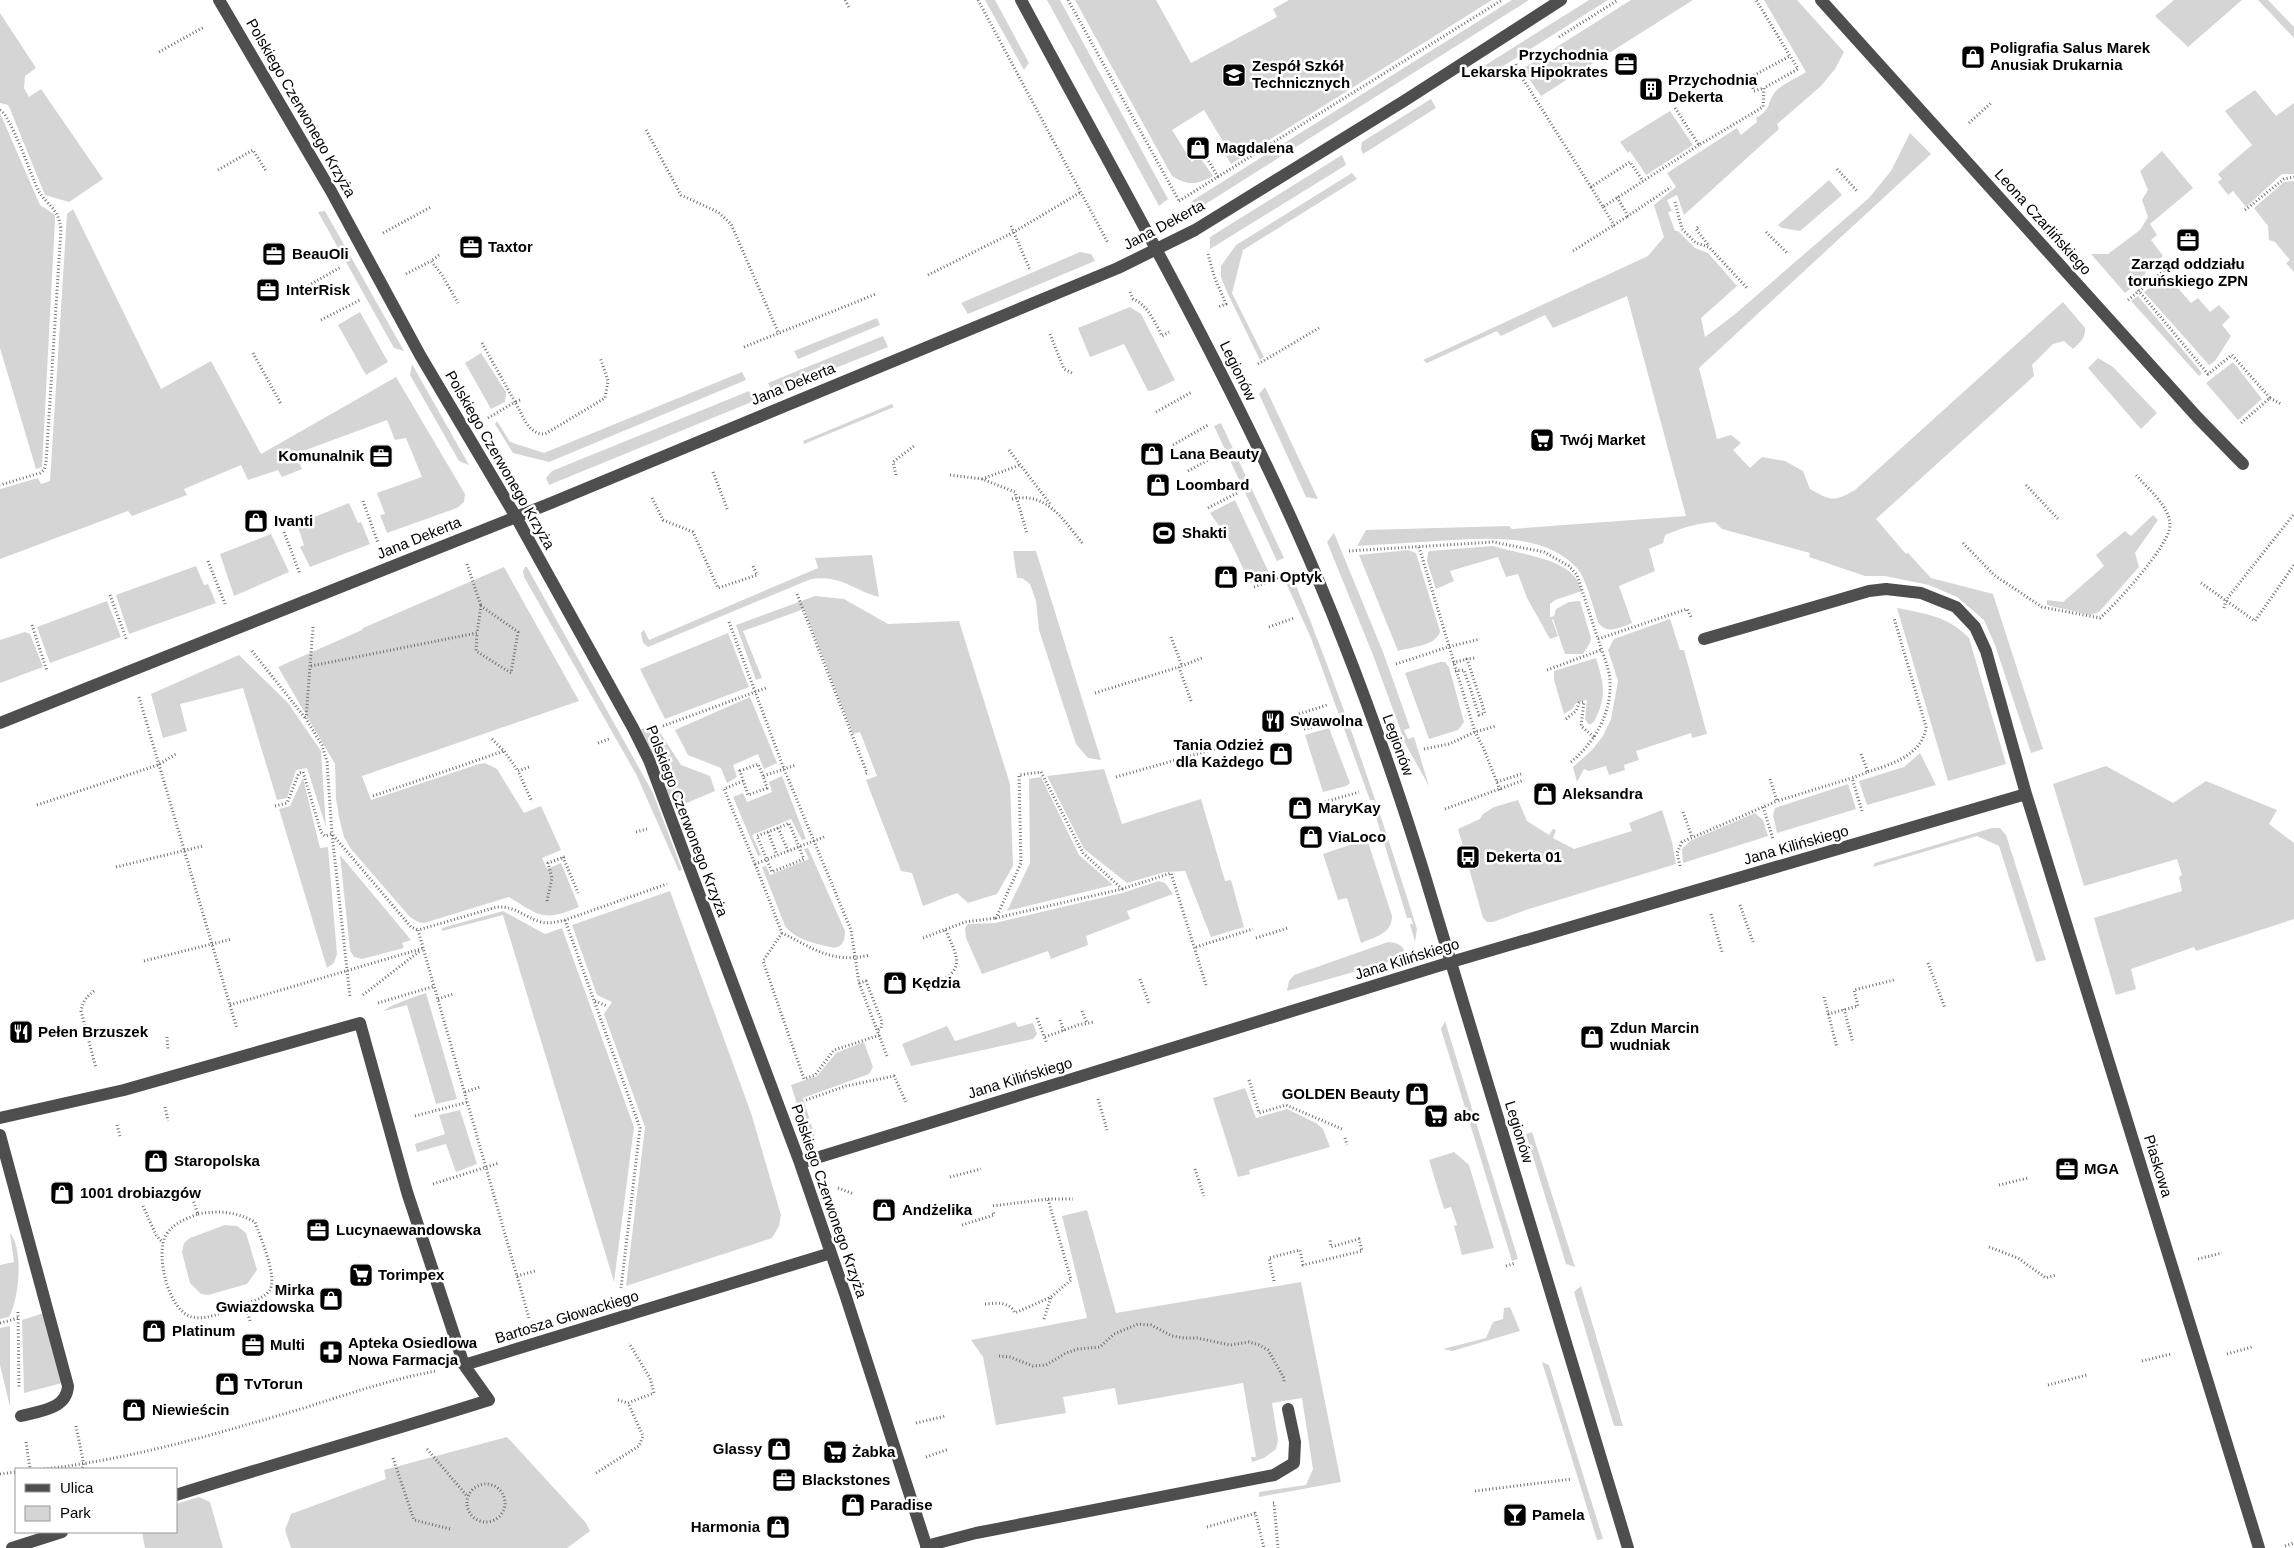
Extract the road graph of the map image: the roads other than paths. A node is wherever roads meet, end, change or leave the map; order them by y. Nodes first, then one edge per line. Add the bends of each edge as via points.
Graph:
1 (219, 0) edge
2 (1021, 0) edge
3 (1561, 0) edge
4 (1821, 0) edge
5 (1156, 249) junction
6 (2243, 464) dead end
7 (516, 517) junction
8 (1704, 639) road end
9 (0, 723) edge
10 (2026, 794) junction
11 (1451, 962) junction
12 (0, 1118) edge
13 (0, 1136) edge
14 (800, 1163) junction
15 (831, 1253) junction
16 (464, 1365) junction
17 (1288, 1408) road end
18 (21, 1416) road end
19 (178, 1494) edge
20 (59, 1533) edge
21 (926, 1547) edge
22 (12, 1548) edge
23 (1628, 1548) edge
24 (2259, 1548) edge

1 - 7 street, Polskiego Czerwonego Krzyża via 331,192 420,355
2 - 5 street, Legionów
3 - 5 street, Jana Dekerta via 1195,230
4 - 6 street, Leona Czarlińskiego
5 - 7 street, Jana Dekerta via 1118,268
5 - 11 street, Legionów via 1262,456 1328,607 1395,782
7 - 9 street, Jana Dekerta
7 - 14 street, Polskiego Czerwonego Krzyża via 649,760
8 - 10 street, Piaskowa via 1869,591 1886,589 1921,594 1956,607 1975,628 1986,651
10 - 11 street, Jana Kilińskiego
10 - 24 street, Piaskowa
11 - 14 street, Jana Kilińskiego
11 - 23 street, Legionów
12 - 16 street via 103,1094 360,1023 407,1192
13 - 18 street via 68,1386 68,1393 61,1404
14 - 15 street, Polskiego Czerwonego Krzyża
15 - 16 street, Bartosza Głowackiego
15 - 21 street, Polskiego Czerwonego Krzyża
16 - 19 street via 489,1400
17 - 21 street via 1295,1442 1294,1463 1274,1475 976,1533
20 - 22 street

